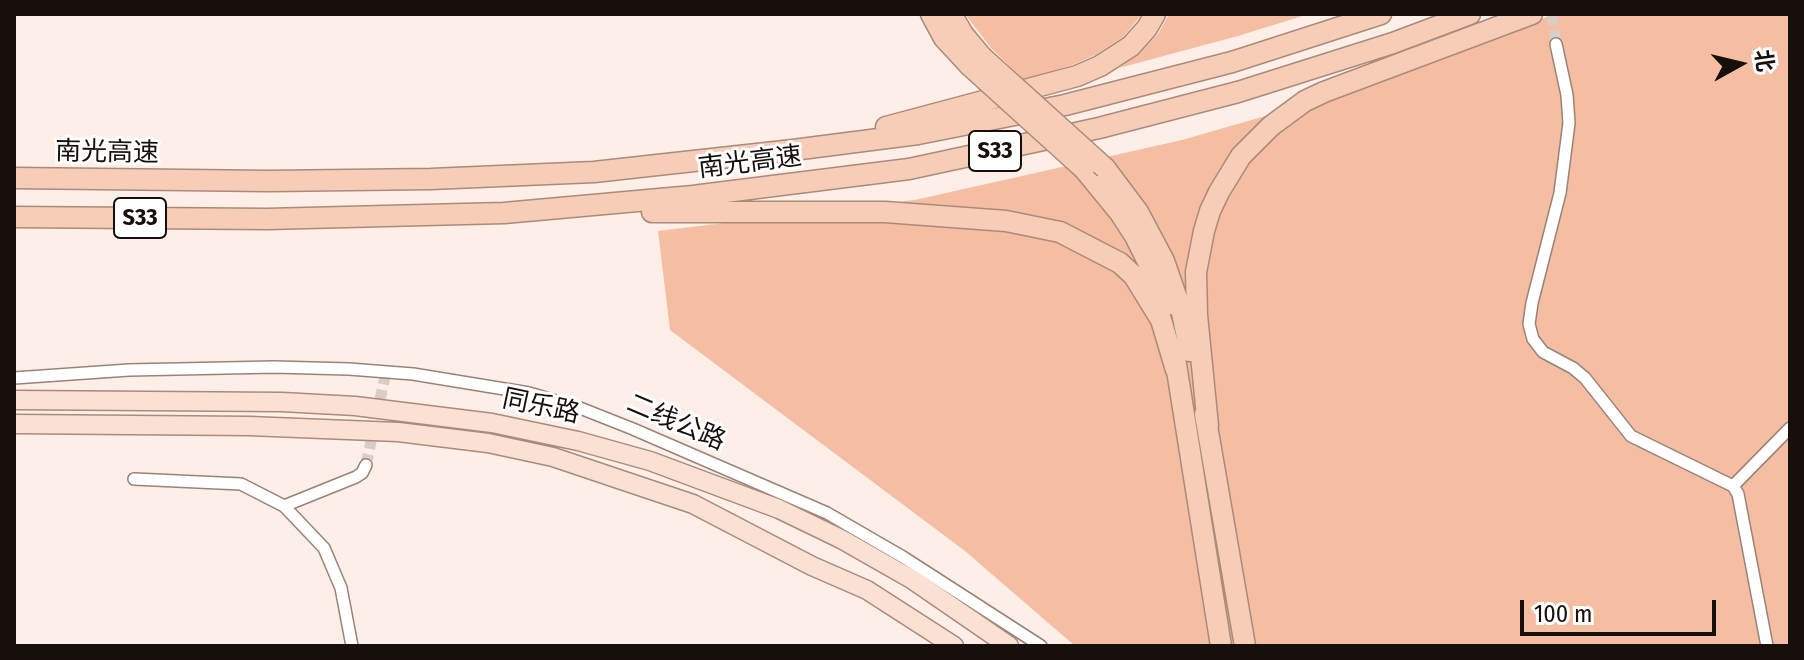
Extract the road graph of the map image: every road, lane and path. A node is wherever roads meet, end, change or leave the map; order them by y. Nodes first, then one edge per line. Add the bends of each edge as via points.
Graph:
1 (931, 14) edge
2 (951, 14) edge
3 (1155, 14) edge
4 (1381, 14) edge
5 (1470, 14) edge
6 (1532, 14) edge
7 (1556, 44) tunnel mouth
8 (976, 61) junction
9 (793, 150) junction
10 (14, 178) edge
11 (504, 213) junction
12 (14, 217) edge
13 (1176, 370) junction
14 (14, 378) edge
15 (14, 400) edge
16 (14, 424) edge
17 (1208, 426) junction
18 (1790, 428) edge
19 (366, 465) tunnel mouth
20 (134, 479) dead end
21 (1733, 486) junction
22 (284, 506) junction
23 (352, 646) edge
24 (954, 646) edge
25 (1009, 646) edge
26 (1041, 646) edge
27 (1221, 646) edge
28 (1244, 646) edge
29 (1767, 646) edge

1 - 8 highway via 944,38
2 - 8 highway
3 - 9 highway via 1131,46 1077,76
4 - 9 highway, 南光高速 / S33 via 1232,62 1065,105 918,134
5 - 11 highway, 南光高速 / S33 via 1238,92 924,166
6 - 17 highway via 1324,92 1287,113 1241,156 1210,211 1196,272
7 - 21 street via 1569,123 1560,193 1532,303 1533,339 1543,352 1585,378 1631,436
8 - 13 highway, bridge via 1084,169 1120,213 1148,262 1167,315
8 - 17 highway, bridge via 1105,168 1138,212 1164,261 1182,313
9 - 10 highway, 南光高速 / S33 via 594,172 431,179
11 - 12 highway, 南光高速 / S33 via 267,219
11 - 13 highway via 885,212 1038,226 1096,249 1134,276 1161,320
13 - 27 highway
14 - 26 street, 二线公路 via 156,369 349,369 529,393 633,429 827,513
15 - 25 main road, 同乐路 via 355,406 492,423 578,441 650,461 779,509 913,580
16 - 24 main road, 同乐路 via 398,432 553,457 693,504 867,590
17 - 28 highway
18 - 21 street
19 - 22 street via 356,477
20 - 22 street via 241,484
21 - 29 street
22 - 23 street via 324,548 341,588

